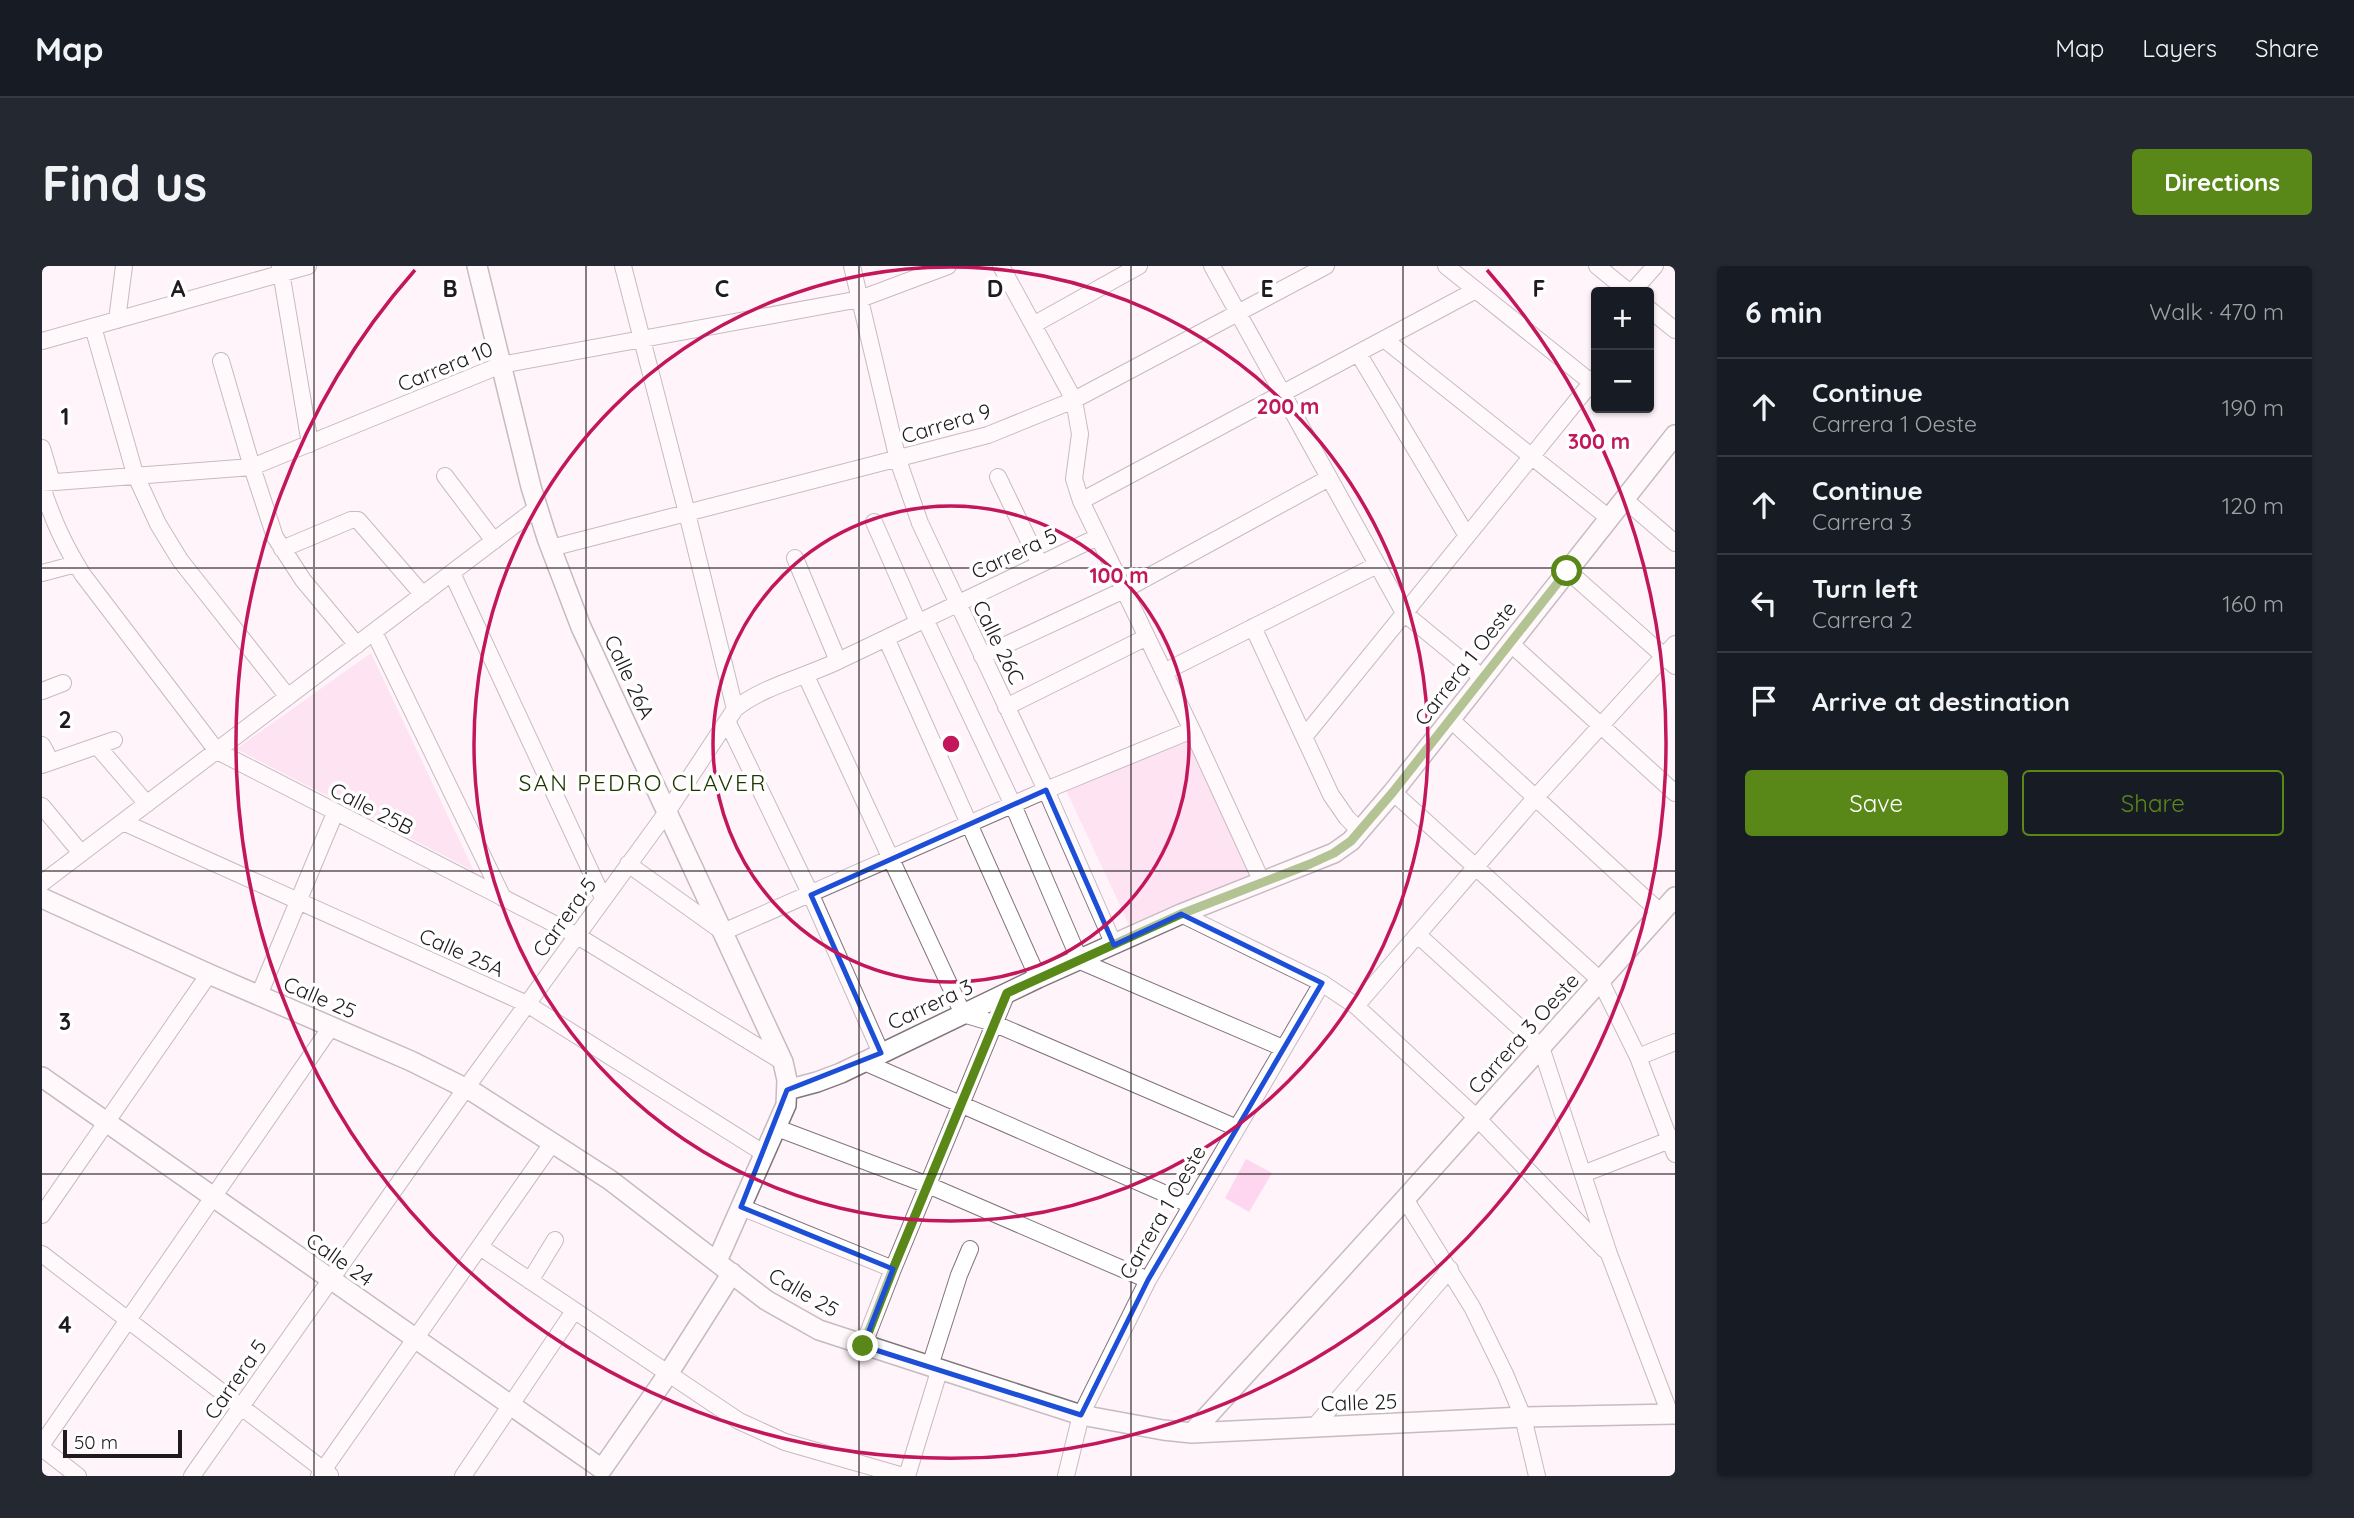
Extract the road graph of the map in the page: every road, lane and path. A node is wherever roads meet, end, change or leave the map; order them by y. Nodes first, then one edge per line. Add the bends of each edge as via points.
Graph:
1 (124, 266) edge
2 (308, 266) edge
3 (477, 266) edge
4 (623, 266) edge
5 (852, 266) edge
6 (948, 266) edge
7 (1001, 266) edge
8 (1139, 266) edge
9 (1212, 266) edge
10 (1326, 266) edge
11 (1446, 266) edge
12 (1597, 266) edge
13 (1655, 266) edge
14 (281, 270) edge
15 (1624, 287) edge
16 (1635, 287) edge
17 (1476, 290) junction
18 (860, 299) junction
19 (1238, 314) junction
20 (1654, 314) edge
21 (117, 320) junction
22 (1034, 325) junction
23 (93, 327) junction
24 (1675, 330) edge
25 (642, 339) junction
26 (1384, 339) junction
27 (42, 341) edge
28 (1358, 353) junction
29 (221, 361) dead end
30 (501, 365) junction
31 (1591, 378) edge
32 (1591, 384) edge
33 (1282, 393) junction
34 (1074, 400) junction
35 (1675, 435) edge
36 (310, 444) junction
37 (42, 448) edge
38 (1532, 457) junction
39 (898, 460) junction
40 (251, 467) junction
41 (135, 474) junction
42 (445, 476) dead end
43 (998, 477) dead end
44 (1329, 478) junction
45 (45, 484) edge
46 (1624, 499) junction
47 (1080, 501) junction
48 (537, 508) junction
49 (687, 513) junction
50 (1609, 518) junction
51 (874, 522) dead end
52 (1467, 536) junction
53 (1098, 537) junction
54 (494, 541) junction
55 (1675, 543) edge
56 (551, 548) junction
57 (282, 549) junction
58 (795, 558) dead end
59 (76, 564) junction
60 (1040, 564) junction
61 (1377, 565) junction
62 (1567, 571) junction
63 (42, 573) edge
64 (452, 573) junction
65 (1124, 590) junction
66 (423, 595) junction
67 (956, 603) junction
68 (1404, 613) junction
69 (922, 620) junction
70 (1253, 627) junction
71 (374, 632) junction
72 (1147, 637) junction
73 (886, 638) junction
74 (1510, 643) junction
75 (357, 645) junction
76 (1671, 655) edge
77 (982, 656) junction
78 (838, 661) junction
79 (1164, 672) junction
80 (806, 676) junction
81 (1483, 678) junction
82 (63, 683) dead end
83 (42, 691) edge
84 (288, 697) junction
85 (1006, 707) junction
86 (731, 715) junction
87 (1450, 719) junction
88 (1601, 726) junction
89 (1192, 730) junction
90 (1304, 737) junction
91 (42, 745) edge
92 (217, 751) junction
93 (46, 763) edge
94 (1046, 790) junction
95 (1393, 792) junction
96 (1675, 793) edge
97 (1536, 797) junction
98 (147, 804) junction
99 (1013, 805) junction
100 (42, 806) edge
101 (667, 812) junction
102 (335, 813) junction
103 (123, 822) junction
104 (969, 824) junction
105 (1360, 831) junction
106 (81, 853) junction
107 (890, 859) junction
108 (628, 864) junction
109 (1477, 867) junction
110 (1262, 882) junction
111 (42, 883) edge
112 (811, 895) junction
113 (1675, 897) edge
114 (42, 898) edge
115 (503, 898) junction
116 (603, 898) junction
117 (299, 902) junction
118 (1661, 913) junction
119 (1181, 914) junction
120 (723, 932) junction
121 (576, 935) junction
122 (1418, 935) junction
123 (1114, 945) junction
124 (1080, 961) junction
125 (209, 974) junction
126 (1038, 978) junction
127 (1600, 980) junction
128 (1322, 982) junction
129 (1007, 993) junction
130 (259, 995) junction
131 (527, 1004) junction
132 (1356, 1006) junction
133 (963, 1014) junction
134 (993, 1023) junction
135 (331, 1027) junction
136 (1675, 1042) edge
137 (1541, 1047) junction
138 (1283, 1048) junction
139 (872, 1057) junction
140 (1638, 1057) junction
141 (783, 1062) junction
142 (42, 1077) edge
143 (466, 1088) junction
144 (787, 1090) junction
145 (961, 1104) junction
146 (1477, 1118) junction
147 (107, 1124) junction
148 (777, 1128) junction
149 (1237, 1128) junction
150 (553, 1142) junction
151 (1673, 1144) edge
152 (765, 1153) junction
153 (1583, 1174) junction
154 (928, 1185) junction
155 (213, 1198) junction
156 (1405, 1199) junction
157 (1191, 1205) junction
158 (741, 1207) junction
159 (42, 1215) edge
160 (555, 1240) dead end
161 (480, 1247) junction
162 (970, 1249) dead end
163 (42, 1254) edge
164 (1609, 1254) junction
165 (724, 1267) junction
166 (893, 1269) junction
167 (1450, 1269) junction
168 (330, 1280) junction
169 (1147, 1280) junction
170 (530, 1281) junction
171 (574, 1311) junction
172 (128, 1320) junction
173 (416, 1339) junction
174 (863, 1346) junction
175 (935, 1367) junction
176 (667, 1374) junction
177 (510, 1405) junction
178 (241, 1406) junction
179 (1672, 1414) edge
180 (1081, 1415) junction
181 (1524, 1417) junction
182 (1314, 1427) junction
183 (1192, 1433) junction
184 (42, 1446) edge
185 (325, 1474) edge
186 (604, 1474) edge
187 (78, 1476) edge
188 (192, 1476) edge
189 (463, 1476) edge
190 (905, 1476) edge
191 (1066, 1476) edge
192 (1537, 1476) edge

1 - 21 street
2 - 14 street
3 - 30 street, Calle 26A
4 - 25 street
5 - 18 street, Calle 26C
6 - 18 street, Carrera 10
7 - 22 street
8 - 22 street
9 - 19 street
10 - 19 street, Carrera 9
11 - 17 street
12 - 15 street
13 - 16 street
14 - 21 street
14 - 36 street
17 - 26 street
17 - 31 street
18 - 25 street, Carrera 10
18 - 39 street, Calle 26C
19 - 33 street
19 - 34 street, Carrera 9
20 - 24 street
21 - 23 street
22 - 34 street
23 - 27 street
23 - 41 street
25 - 30 street, Carrera 10
25 - 49 street
26 - 28 street
26 - 38 street
28 - 33 street
28 - 52 street
29 - 40 street
30 - 36 street, Carrera 10
30 - 48 street, Calle 26A
32 - 38 street
33 - 44 street
33 - 47 street
34 - 39 street, Carrera 9 via 988,435
34 - 47 street via 1080,434 1074,479
35 - 46 street, Carrera 1 Oeste
36 - 40 street, Carrera 10
37 - 45 street, Calle 25B
38 - 50 street
38 - 52 street
39 - 49 street, Carrera 9
39 - 67 street, Calle 26C
40 - 41 street, Carrera 10
40 - 57 street
41 - 45 street, Carrera 10
41 - 84 street via 180,560
42 - 54 street
43 - 60 street
44 - 61 street
44 - 65 street
45 - 59 street, Calle 25B via 54,525
46 - 50 street, Carrera 1 Oeste
46 - 55 street
47 - 53 street
48 - 54 street
48 - 56 street, Calle 26A
49 - 56 street, Carrera 9
49 - 86 street
50 - 62 street, Carrera 1 Oeste
51 - 69 street
52 - 68 street
53 - 60 street, Carrera 5
53 - 65 street
54 - 64 street
56 - 101 street, Calle 26A
57 - 66 street via 358,520
57 - 75 street
58 - 78 street
59 - 63 street
59 - 92 street, Calle 25B
60 - 67 street, Carrera 5
61 - 68 street
61 - 70 street
62 - 74 street, Carrera 1 Oeste
62 - 76 street
64 - 66 street
64 - 116 street
65 - 72 street
65 - 77 street
66 - 71 street
67 - 69 street, Carrera 5
67 - 77 street, Calle 26C
68 - 81 street
68 - 90 street
69 - 73 street, Carrera 5
69 - 99 street
70 - 79 street
70 - 90 street
71 - 75 street
71 - 115 street
72 - 79 street
72 - 85 street
73 - 78 street, Carrera 5
73 - 104 street
74 - 81 street, Carrera 1 Oeste
74 - 88 street
75 - 84 street
76 - 88 street
77 - 85 street, Calle 26C
78 - 80 street, Carrera 5
79 - 89 street
80 - 86 street, Carrera 5 via 747,700
80 - 107 street
81 - 87 street, Carrera 1 Oeste
82 - 83 street
84 - 92 street
85 - 94 street, Calle 26C
86 - 101 street, Carrera 5
86 - 112 street
87 - 95 street, Carrera 1 Oeste
87 - 97 street
88 - 96 street
88 - 97 street
89 - 94 street
89 - 110 street
90 - 105 street via 1331,795
91 - 93 street
92 - 98 street
92 - 102 street, Calle 25B
93 - 98 street via 106,744
94 - 99 street
94 - 123 street, Calle 26C
95 - 105 street, Carrera 1 Oeste
95 - 109 street
97 - 109 street
97 - 118 street
98 - 103 street
99 - 104 street
99 - 124 street
100 - 106 street
101 - 108 street, Carrera 5
101 - 120 street, Calle 26A
102 - 115 street, Calle 25B
102 - 117 street
103 - 106 street
103 - 117 street, Calle 25A
104 - 107 street
104 - 126 street
105 - 110 street, Carrera 1 Oeste via 1334,853
106 - 111 street
107 - 112 street
107 - 133 street
108 - 116 street, Carrera 5
108 - 120 street
109 - 122 street
109 - 127 street
110 - 119 street, Carrera 3
112 - 120 street
112 - 139 street
113 - 118 street, Carrera 3 Oeste
114 - 125 street, Calle 25
115 - 121 street, Calle 25B
116 - 121 street, Carrera 5
117 - 130 street
117 - 131 street, Calle 25A
118 - 127 street, Carrera 3 Oeste
119 - 123 street, Carrera 3
119 - 128 street
120 - 141 street, Calle 26A
121 - 131 street, Carrera 5
121 - 141 street, Calle 25B
122 - 132 street
122 - 137 street
123 - 124 street, Carrera 3
124 - 126 street, Carrera 3
124 - 138 street
125 - 130 street, Calle 25
125 - 147 street
126 - 129 street, Carrera 3
127 - 137 street, Carrera 3 Oeste
127 - 140 street
128 - 132 street
128 - 138 street, Carrera 1 Oeste
129 - 133 street, Carrera 3
129 - 134 street
130 - 135 street, Calle 25
131 - 143 street, Carrera 5
131 - 152 street, Calle 25A
132 - 146 street
133 - 134 street
133 - 139 street, Carrera 3
134 - 145 street
134 - 149 street
135 - 143 street, Calle 25
135 - 155 street
136 - 140 street
137 - 146 street, Carrera 3 Oeste
137 - 153 street
138 - 149 street, Carrera 1 Oeste
139 - 144 street, Carrera 3
139 - 145 street
140 - 151 street
141 - 144 street, Calle 26A
142 - 147 street, Calle 24
143 - 150 street, Calle 25
143 - 168 street, Carrera 5
144 - 148 street
145 - 154 street
145 - 157 street
146 - 156 street, Carrera 3 Oeste
146 - 164 street
147 - 155 street, Calle 24
147 - 159 street
148 - 152 street
148 - 154 street
149 - 157 street, Carrera 1 Oeste
150 - 161 street
150 - 165 street, Calle 25
151 - 153 street
152 - 158 street
153 - 164 street
154 - 166 street
154 - 169 street
155 - 168 street, Calle 24
155 - 172 street
156 - 167 street
156 - 183 street, Carrera 3 Oeste
157 - 169 street, Carrera 1 Oeste
158 - 165 street
158 - 166 street
160 - 170 street
161 - 170 street
161 - 173 street
162 - 175 street
163 - 172 street
164 - 179 street
165 - 174 street, Calle 25 via 800,1321
165 - 176 street
166 - 174 street
167 - 181 street
167 - 182 street
168 - 173 street, Calle 24
168 - 178 street, Carrera 5
169 - 180 street, Carrera 1 Oeste
170 - 171 street
171 - 176 street
171 - 177 street
172 - 178 street
172 - 184 street
173 - 177 street, Calle 24
173 - 185 street
174 - 175 street, Calle 25
175 - 180 street, Calle 25
175 - 190 street
176 - 186 street
176 - 190 street via 761,1433
177 - 186 street, Calle 24
177 - 189 street
178 - 185 street
178 - 188 street, Carrera 5
179 - 181 street, Calle 25
180 - 183 street, Calle 25
180 - 191 street, Carrera 1 Oeste
181 - 182 street, Calle 25
181 - 192 street
182 - 183 street, Calle 25
184 - 187 street

